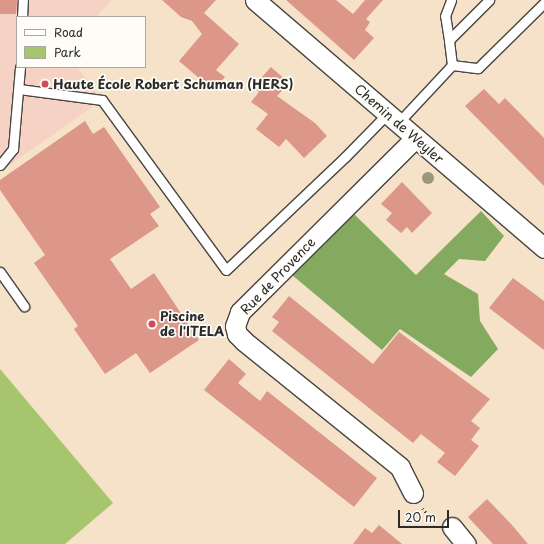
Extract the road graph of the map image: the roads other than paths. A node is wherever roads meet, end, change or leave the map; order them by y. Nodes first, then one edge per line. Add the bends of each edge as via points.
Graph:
1 (23, 0) edge
2 (255, 0) edge
3 (451, 0) edge
4 (489, 0) edge
5 (544, 3) edge
6 (22, 16) edge
7 (449, 40) junction
8 (452, 65) junction
9 (20, 68) edge
10 (19, 89) junction
11 (392, 118) junction
12 (415, 138) junction
13 (0, 165) edge
14 (544, 248) edge
15 (0, 272) edge
16 (24, 306) dead end
17 (413, 493) road end
18 (452, 527) road end
19 (466, 544) edge

1 - 6 lane
2 - 11 street, Chemin de Weyler
3 - 7 lane via 445,16
4 - 7 lane
5 - 8 lane via 478,68
7 - 8 lane
8 - 11 lane
9 - 10 lane
10 - 11 lane via 102,100 226,270 345,157
10 - 13 lane via 13,149
11 - 12 street, Chemin de Weyler
12 - 14 street, Chemin de Weyler
12 - 17 street, Rue de Provence via 240,312 235,326 237,334 244,341 400,467
15 - 16 lane
18 - 19 street

